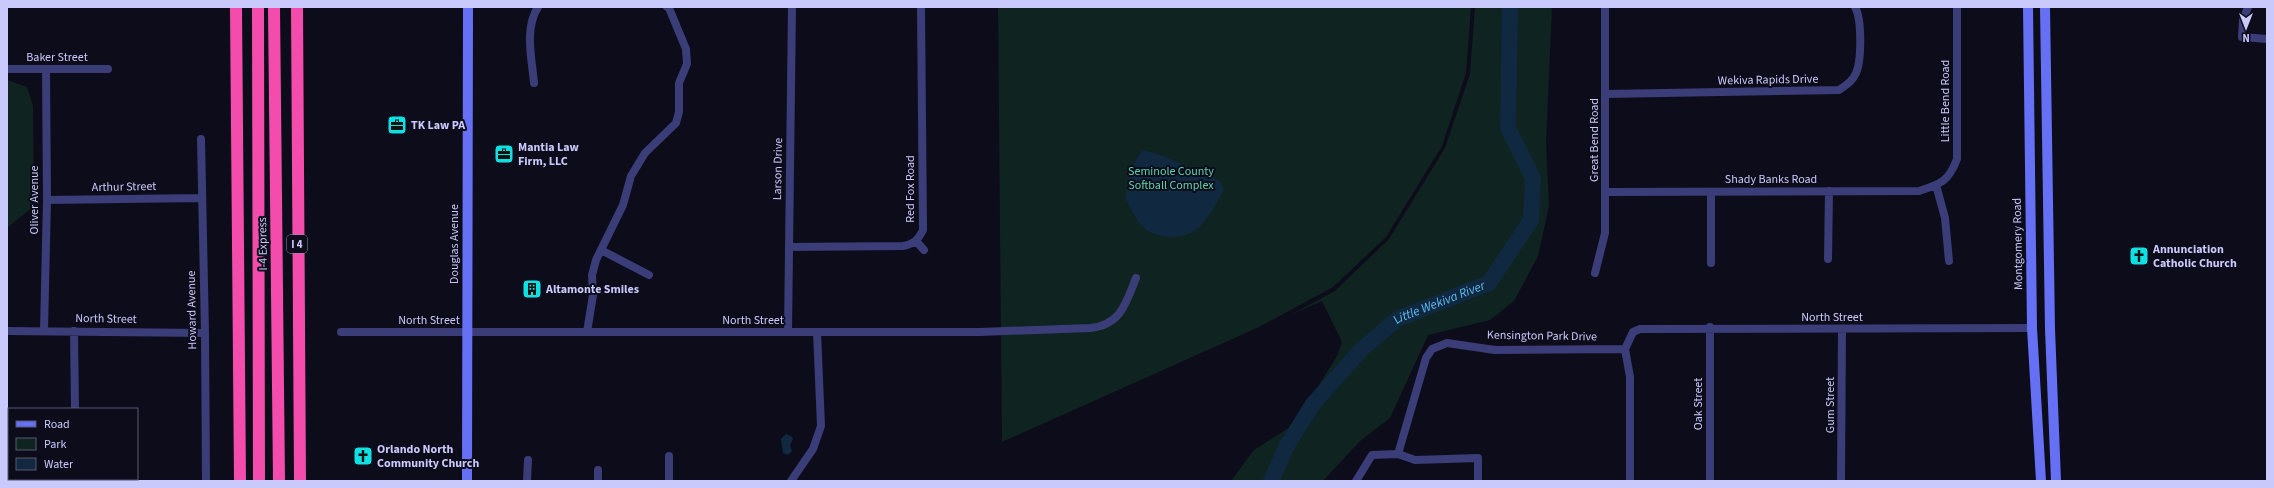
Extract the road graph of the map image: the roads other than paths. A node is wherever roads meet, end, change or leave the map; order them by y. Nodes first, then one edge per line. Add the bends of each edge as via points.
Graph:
1 (236, 7) edge
2 (258, 7) edge
3 (274, 7) edge
4 (297, 7) edge
5 (468, 7) edge
6 (538, 7) edge
7 (667, 7) edge
8 (792, 7) edge
9 (921, 7) edge
10 (1605, 7) edge
11 (1855, 7) edge
12 (1957, 7) edge
13 (2028, 7) edge
14 (2045, 7) edge
15 (2248, 7) edge
16 (2267, 38) edge
17 (7, 68) edge
18 (46, 69) junction
19 (108, 69) dead end
20 (534, 83) dead end
21 (1605, 94) junction
22 (200, 139) dead end
23 (1936, 186) junction
24 (1829, 191) junction
25 (1606, 192) junction
26 (1711, 192) junction
27 (202, 198) junction
28 (47, 200) junction
29 (916, 241) junction
30 (789, 247) junction
31 (601, 250) junction
32 (924, 250) dead end
33 (1828, 259) dead end
34 (1950, 261) dead end
35 (1711, 263) dead end
36 (1595, 272) dead end
37 (649, 275) dead end
38 (1136, 278) dead end
39 (1710, 327) junction
40 (2032, 328) junction
41 (1842, 329) junction
42 (7, 331) edge
43 (44, 331) junction
44 (74, 331) junction
45 (341, 332) dead end
46 (466, 332) junction
47 (587, 332) junction
48 (788, 332) junction
49 (817, 332) junction
50 (205, 333) junction
51 (1625, 349) junction
52 (75, 408) edge
53 (1398, 454) junction
54 (669, 456) dead end
55 (528, 460) dead end
56 (598, 470) dead end
57 (206, 481) edge
58 (240, 481) edge
59 (259, 481) edge
60 (279, 481) edge
61 (300, 481) edge
62 (467, 481) edge
63 (527, 481) edge
64 (598, 481) edge
65 (669, 481) edge
66 (790, 481) edge
67 (1356, 481) edge
68 (1478, 481) edge
69 (1630, 481) edge
70 (1710, 481) edge
71 (1842, 481) edge
72 (2041, 481) edge
73 (2056, 481) edge

1 - 58 highway
2 - 59 highway, I-4 Express
3 - 60 highway, I-4 Express
4 - 61 highway, I 4
5 - 46 main road, Douglas Avenue
6 - 20 street via 531,23 530,41
7 - 31 street via 686,49 687,64 679,84 679,112 676,123 645,153 631,176 623,205
8 - 30 street, Larson Drive
9 - 29 street, Red Fox Road via 923,230
10 - 21 street, Great Bend Road
11 - 21 street, Wekiva Rapids Drive via 1859,20 1860,65 1855,77 1839,90
12 - 23 street, Little Bend Road via 1957,158 1947,179
13 - 40 main road, Montgomery Road
14 - 73 main road via 2050,329
15 - 16 street via 2243,20 2242,37
17 - 18 street, Baker Street
18 - 19 street, Baker Street
18 - 28 street, Oliver Avenue
21 - 25 street, Great Bend Road
22 - 27 street, Howard Avenue
23 - 24 street, Shady Banks Road via 1919,191
23 - 34 street via 1945,218
24 - 26 street, Shady Banks Road
24 - 33 street
25 - 26 street, Shady Banks Road
25 - 36 street, Great Bend Road via 1605,233
26 - 35 street
27 - 28 street, Arthur Street
27 - 50 street, Howard Avenue
28 - 43 street, Oliver Avenue
29 - 30 street via 903,246
29 - 32 street
30 - 48 street, Larson Drive
31 - 37 street
31 - 47 street via 592,275 593,295
38 - 49 street, North Street via 1120,314 1104,327 980,332
39 - 41 street, North Street
39 - 51 street, North Street via 1640,329 1633,332
39 - 70 street, Oak Street
40 - 41 street, North Street
40 - 72 main road, Montgomery Road
41 - 71 street, Gum Street
42 - 43 street, North Street
43 - 44 street, North Street
44 - 50 street, North Street
44 - 52 street
45 - 46 street, North Street
46 - 47 street, North Street
46 - 62 main road, Douglas Avenue
47 - 48 street, North Street
48 - 49 street, North Street
49 - 66 street via 821,426 813,449
50 - 57 street, Howard Avenue
51 - 53 street, Kensington Park Drive via 1495,350 1447,343 1438,345 1426,358
51 - 69 street via 1630,377
53 - 67 street via 1372,455
53 - 68 street via 1415,460 1478,458
54 - 65 street
55 - 63 street
56 - 64 street

